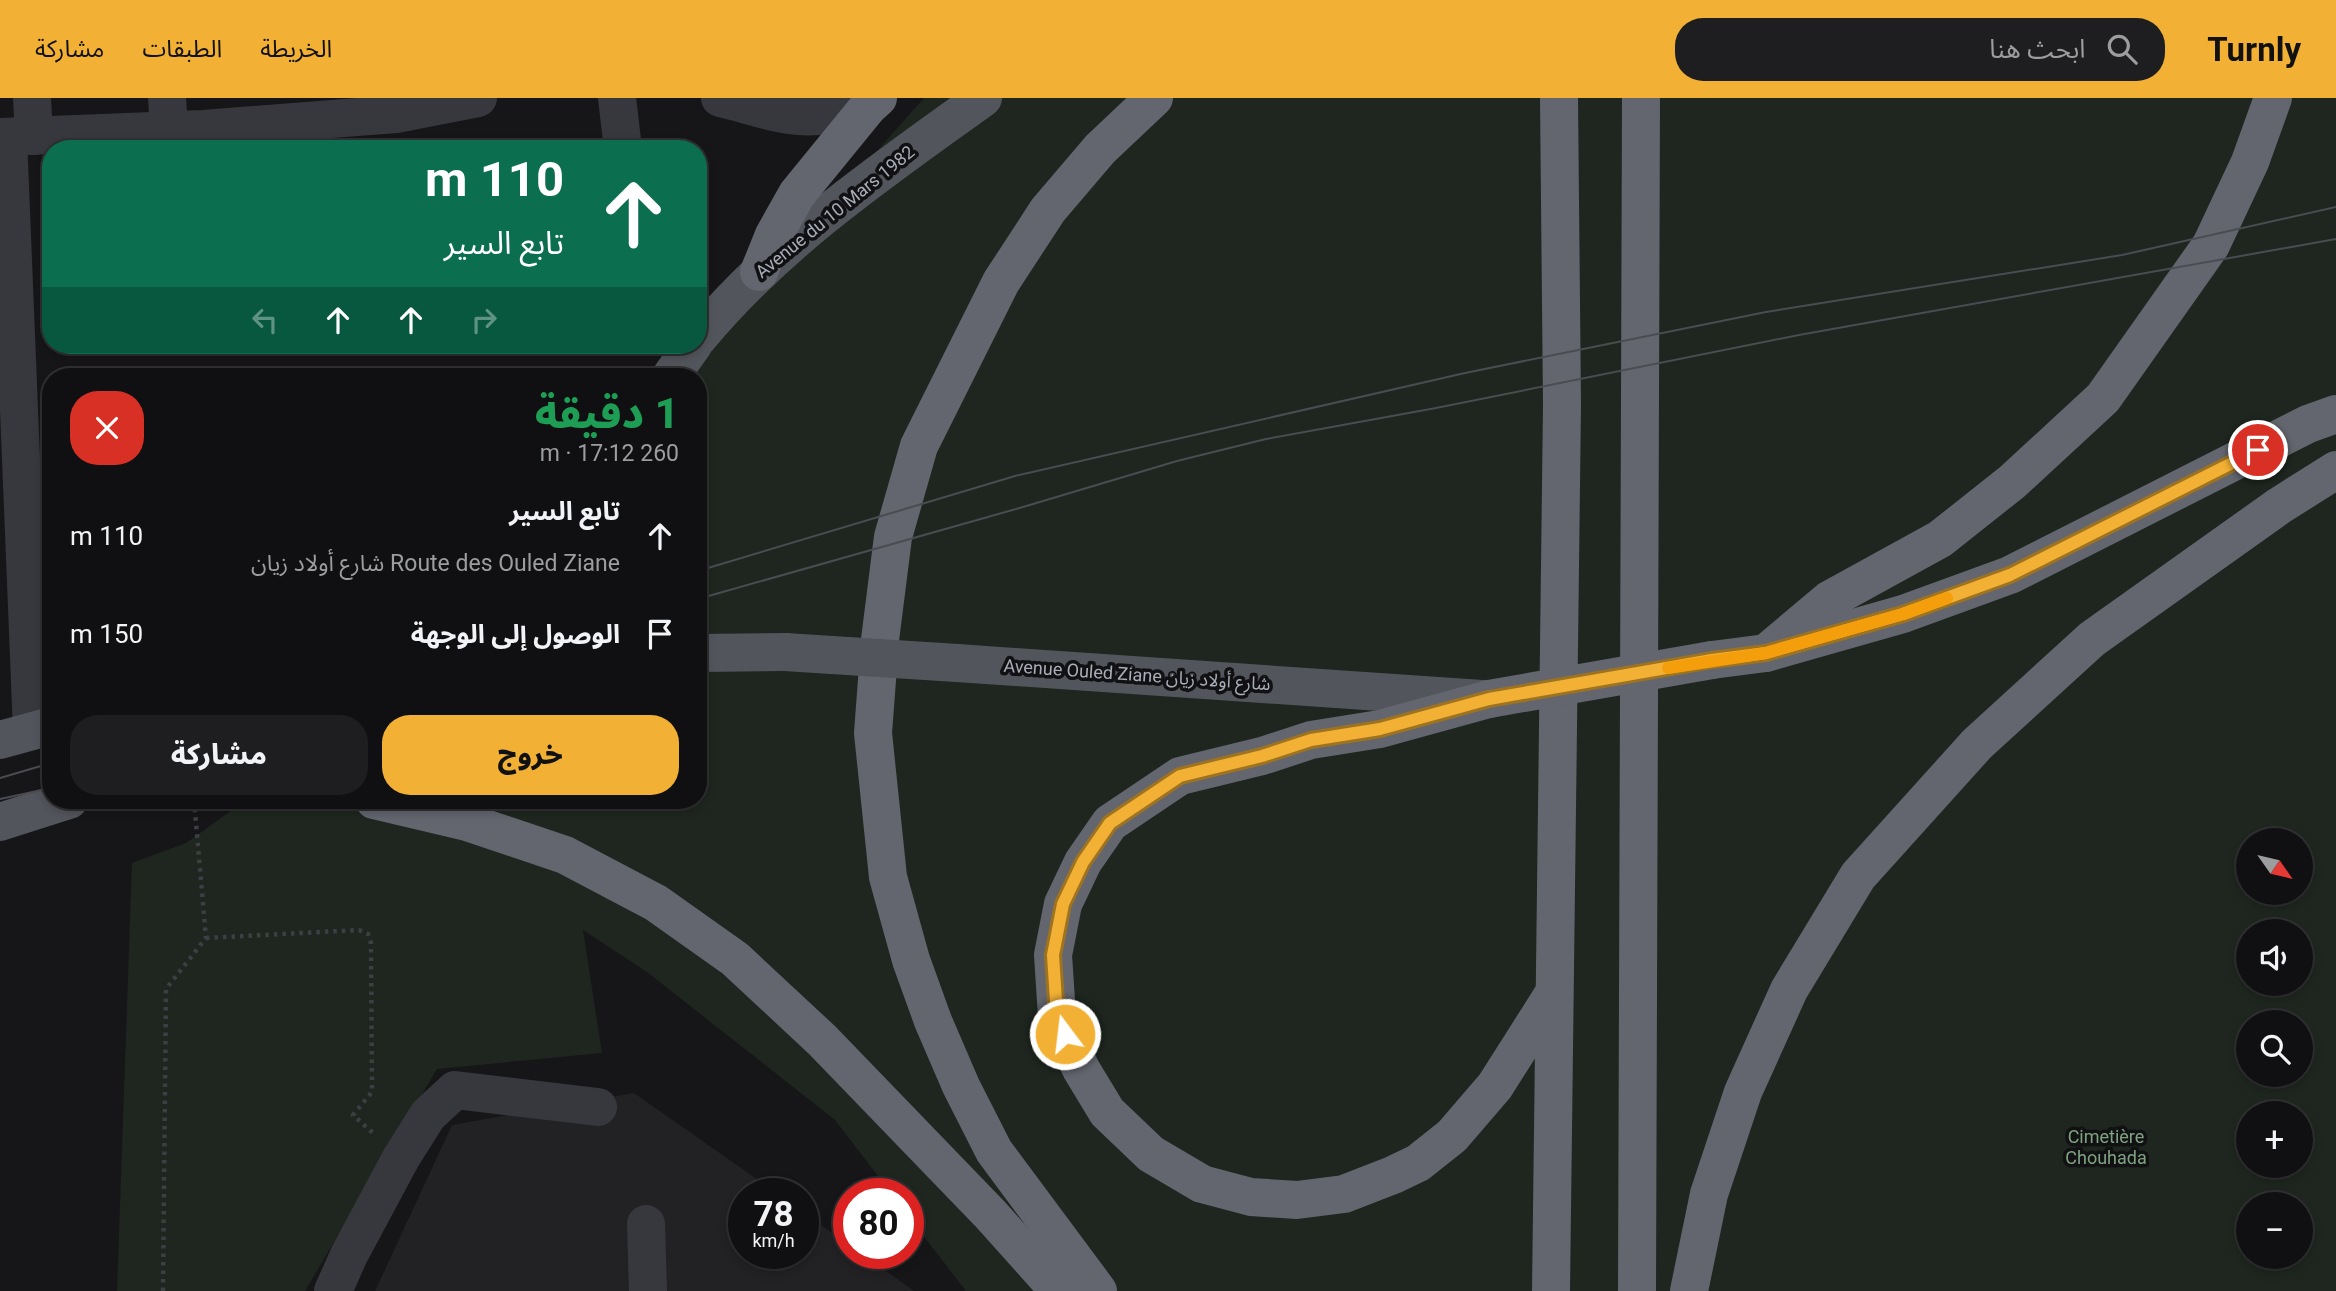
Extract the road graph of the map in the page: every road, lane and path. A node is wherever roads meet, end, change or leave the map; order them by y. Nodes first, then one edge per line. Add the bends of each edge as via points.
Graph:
1 (32, 98) edge
2 (478, 98) edge
3 (617, 98) edge
4 (720, 98) edge
5 (983, 98) edge
6 (1154, 98) edge
7 (1559, 98) edge
8 (1641, 98) edge
9 (2273, 98) edge
10 (873, 102) edge
11 (396, 106) edge
12 (186, 126) edge
13 (14, 136) edge
14 (622, 140) edge
15 (759, 272) junction
16 (710, 310) edge
17 (2336, 414) edge
18 (2336, 470) edge
19 (11, 473) edge
20 (707, 653) edge
21 (1766, 653) junction
22 (1489, 699) junction
23 (28, 732) edge
24 (42, 809) edge
25 (195, 809) edge
26 (412, 809) edge
27 (0, 822) edge
28 (206, 939) junction
29 (1554, 993) junction
30 (598, 1107) dead end
31 (401, 1158) junction
32 (646, 1224) dead end
33 (163, 1291) edge
34 (333, 1291) edge
35 (648, 1291) edge
36 (1059, 1291) edge
37 (1098, 1291) edge
38 (1551, 1291) edge
39 (1637, 1291) edge
40 (1689, 1291) edge

1 - 13 street
2 - 11 street
3 - 14 street
4 - 10 street via 754,109 816,116
5 - 15 main road, Avenue du 10 Mars 1982
6 - 37 highway via 1100,149 1048,210 1001,282 919,446 893,537 873,733 888,877 933,1021 994,1151
7 - 29 highway via 1562,405
8 - 39 highway
9 - 21 highway via 2250,162 2211,245 2103,398 2012,482 1940,539 1829,600
10 - 15 highway via 797,194
11 - 12 street
12 - 13 street
13 - 19 street
15 - 16 main road, Avenue du 10 Mars 1982
17 - 21 highway via 2010,575 1903,614
18 - 40 highway via 2092,639 1978,744 1858,876 1789,990 1743,1092 1709,1194
19 - 23 street
20 - 22 main road, Avenue Ouled Ziane شارع أولاد زيان, bridge via 785,652
21 - 22 highway, bridge
22 - 29 highway via 1180,776 1110,823 1083,862 1063,904 1053,955 1057,1016 1107,1112 1151,1154 1202,1184 1251,1196 1297,1200 1344,1194 1393,1175 1418,1163 1452,1136 1495,1086
24 - 27 main road
25 - 28 path
26 - 36 highway via 565,855 656,903 735,959 868,1087
28 - 31 path via 368,933 372,1092 353,1115
28 - 33 path via 166,989
29 - 38 highway
30 - 31 street via 454,1090 428,1115
31 - 34 street
32 - 35 street

